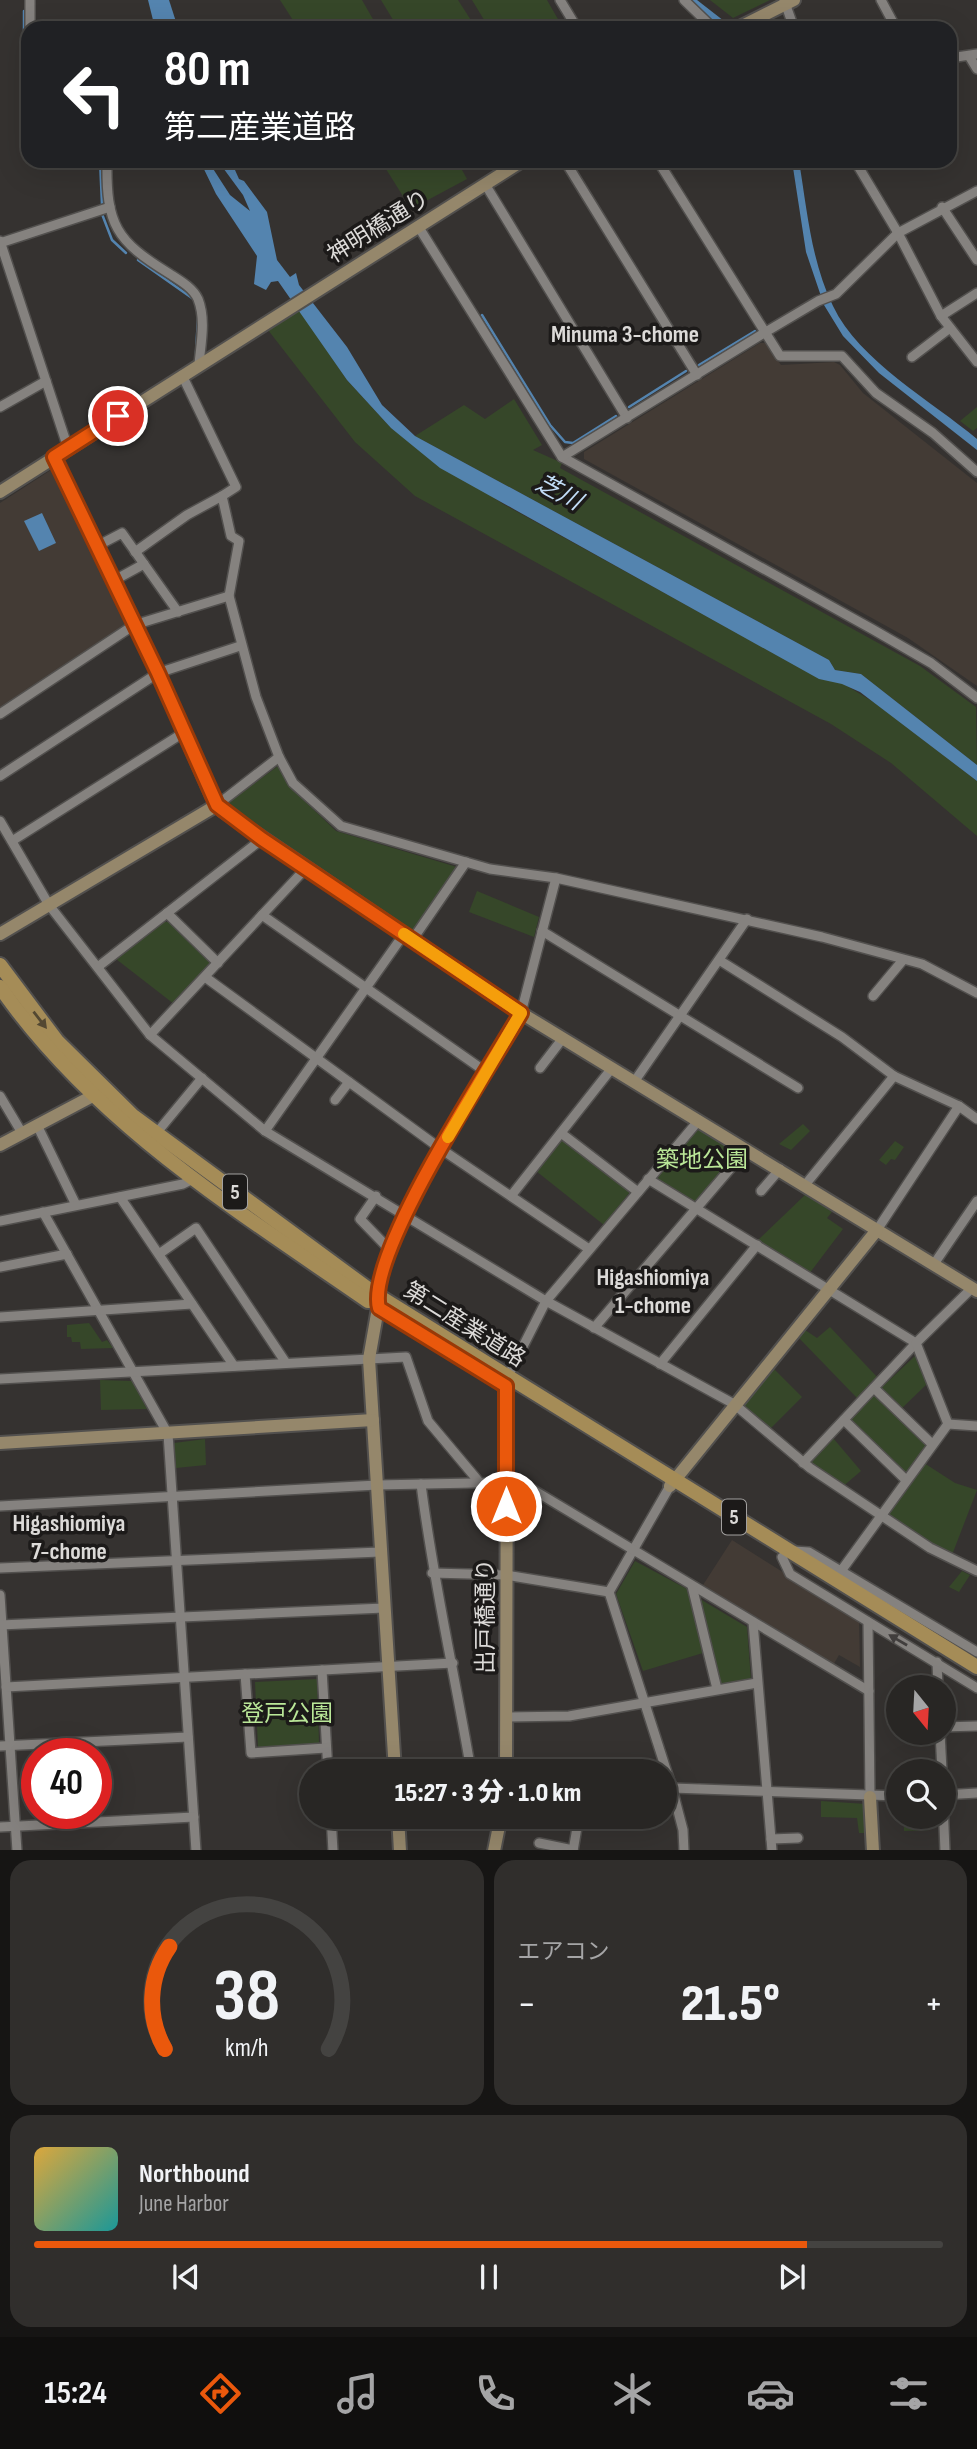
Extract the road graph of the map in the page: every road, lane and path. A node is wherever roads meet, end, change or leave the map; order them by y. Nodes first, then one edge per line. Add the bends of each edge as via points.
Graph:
1 (30, 0) edge
2 (560, 0) edge
3 (684, 0) edge
4 (881, 0) edge
5 (788, 1) edge
6 (30, 21) edge
7 (573, 21) edge
8 (706, 21) edge
9 (751, 21) edge
10 (792, 21) edge
11 (892, 21) edge
12 (973, 55) edge
13 (977, 69) edge
14 (107, 168) edge
15 (511, 168) edge
16 (569, 168) edge
17 (662, 168) edge
18 (859, 168) edge
19 (485, 184) junction
20 (977, 191) edge
21 (110, 207) junction
22 (942, 207) junction
23 (418, 226) junction
24 (898, 233) junction
25 (0, 243) edge
26 (977, 260) edge
27 (977, 293) edge
28 (941, 316) junction
29 (950, 328) junction
30 (764, 333) junction
31 (912, 357) dead end
32 (977, 362) edge
33 (199, 364) junction
34 (697, 374) junction
35 (182, 375) junction
36 (46, 381) junction
37 (0, 407) edge
38 (627, 418) junction
39 (68, 448) junction
40 (54, 457) junction
41 (562, 457) junction
42 (977, 472) edge
43 (0, 492) edge
44 (222, 496) junction
45 (97, 546) junction
46 (135, 552) junction
47 (145, 564) junction
48 (113, 581) junction
49 (229, 596) junction
50 (178, 612) junction
51 (134, 625) junction
52 (240, 646) junction
53 (158, 673) junction
54 (977, 698) edge
55 (0, 715) edge
56 (183, 733) junction
57 (279, 757) junction
58 (0, 776) edge
59 (217, 805) junction
60 (0, 821) edge
61 (262, 839) junction
62 (12, 841) junction
63 (466, 862) junction
64 (307, 867) junction
65 (556, 878) junction
66 (49, 905) junction
67 (167, 913) junction
68 (262, 915) junction
69 (747, 919) junction
70 (542, 931) junction
71 (0, 934) edge
72 (408, 937) junction
73 (719, 960) junction
74 (903, 960) junction
75 (218, 962) junction
76 (0, 965) edge
77 (99, 966) junction
78 (205, 977) junction
79 (0, 987) edge
80 (366, 988) junction
81 (977, 993) edge
82 (873, 996) dead end
83 (521, 1013) junction
84 (680, 1015) junction
85 (150, 1035) junction
86 (563, 1038) junction
87 (316, 1058) junction
88 (540, 1068) dead end
89 (612, 1069) junction
90 (486, 1072) junction
91 (894, 1076) junction
92 (202, 1078) junction
93 (349, 1082) junction
94 (634, 1082) junction
95 (798, 1088) dead end
96 (98, 1093) junction
97 (0, 1096) edge
98 (335, 1100) dead end
99 (960, 1106) junction
100 (977, 1119) edge
101 (699, 1120) junction
102 (37, 1125) junction
103 (265, 1131) junction
104 (22, 1133) junction
105 (561, 1133) junction
106 (152, 1139) junction
107 (0, 1145) edge
108 (441, 1149) junction
109 (747, 1149) junction
110 (780, 1169) junction
111 (198, 1173) junction
112 (649, 1179) junction
113 (806, 1185) junction
114 (761, 1191) dead end
115 (638, 1192) junction
116 (376, 1196) junction
117 (511, 1196) junction
118 (120, 1197) junction
119 (977, 1201) edge
120 (76, 1205) junction
121 (696, 1209) junction
122 (43, 1212) junction
123 (404, 1212) junction
124 (0, 1221) edge
125 (877, 1230) junction
126 (757, 1245) junction
127 (589, 1249) junction
128 (390, 1250) junction
129 (67, 1254) junction
130 (159, 1254) junction
131 (934, 1264) junction
132 (0, 1267) edge
133 (828, 1289) junction
134 (974, 1289) edge
135 (377, 1301) junction
136 (546, 1301) junction
137 (192, 1304) junction
138 (99, 1311) junction
139 (0, 1317) edge
140 (594, 1328) junction
141 (916, 1343) junction
142 (369, 1359) junction
143 (286, 1363) junction
144 (660, 1364) junction
145 (234, 1366) junction
146 (134, 1372) junction
147 (0, 1379) edge
148 (507, 1382) junction
149 (874, 1388) junction
150 (734, 1404) junction
151 (373, 1420) junction
152 (844, 1420) junction
153 (948, 1424) junction
154 (977, 1426) edge
155 (168, 1434) junction
156 (0, 1443) edge
157 (932, 1444) junction
158 (803, 1463) junction
159 (906, 1480) junction
160 (480, 1483) junction
161 (505, 1483) junction
162 (672, 1483) junction
163 (421, 1484) junction
164 (377, 1485) junction
165 (173, 1497) junction
166 (0, 1506) edge
167 (880, 1516) junction
168 (633, 1551) junction
169 (380, 1552) junction
170 (785, 1554) junction
171 (177, 1560) junction
172 (0, 1568) edge
173 (977, 1570) edge
174 (841, 1571) junction
175 (432, 1573) junction
176 (506, 1575) junction
177 (692, 1586) junction
178 (609, 1592) junction
179 (0, 1595) edge
180 (384, 1608) junction
181 (180, 1618) junction
182 (753, 1622) junction
183 (868, 1622) junction
184 (1, 1625) edge
185 (977, 1652) edge
186 (958, 1660) junction
187 (937, 1662) junction
188 (453, 1663) junction
189 (389, 1667) junction
190 (977, 1667) edge
191 (322, 1670) junction
192 (245, 1674) junction
193 (938, 1675) edge
194 (977, 1676) edge
195 (184, 1677) junction
196 (757, 1683) junction
197 (6, 1687) junction
198 (977, 1688) edge
199 (717, 1689) junction
200 (869, 1691) junction
201 (646, 1703) junction
202 (506, 1717) junction
203 (977, 1726) edge
204 (956, 1727) edge
205 (188, 1737) junction
206 (5, 1746) edge
207 (326, 1748) junction
208 (327, 1759) edge
209 (394, 1759) edge
210 (469, 1759) edge
211 (506, 1759) edge
212 (660, 1759) edge
213 (677, 1788) edge
214 (767, 1792) junction
215 (977, 1793) edge
216 (956, 1794) edge
217 (886, 1796) edge
218 (870, 1797) junction
219 (677, 1813) edge
220 (194, 1817) junction
221 (16, 1826) junction
222 (0, 1827) edge
223 (332, 1829) edge
224 (399, 1829) edge
225 (498, 1829) edge
226 (577, 1829) edge
227 (944, 1829) edge
228 (798, 1838) dead end
229 (771, 1839) junction
230 (539, 1843) dead end
231 (17, 1850) edge
232 (196, 1850) edge
233 (333, 1850) edge
234 (400, 1850) edge
235 (494, 1850) edge
236 (573, 1850) edge
237 (684, 1850) edge
238 (772, 1850) edge
239 (873, 1850) edge
240 (945, 1850) edge

1 - 6 street
2 - 7 street
3 - 8 street
4 - 11 street
5 - 9 street
5 - 10 street
12 - 13 street
14 - 21 street
15 - 19 street, 神明橋通り
16 - 34 street
17 - 30 street
18 - 24 street
19 - 23 street, 神明橋通り
19 - 38 street
20 - 22 street
21 - 25 street
21 - 33 street via 115,229 127,244 196,295 202,317
22 - 24 street
22 - 26 street
23 - 33 street, 神明橋通り
23 - 41 street
24 - 28 street
24 - 30 street via 836,294
25 - 36 street
27 - 28 street
28 - 29 street
29 - 31 street
29 - 32 street
30 - 34 street
30 - 42 street via 780,356 842,356 877,393
33 - 35 street
34 - 38 street
35 - 39 street
35 - 44 street via 236,487
36 - 37 street
36 - 39 street
38 - 41 street
39 - 40 street
40 - 43 street
40 - 45 street
41 - 54 street via 931,663
44 - 46 street
44 - 49 street via 231,536 239,541
45 - 46 street via 122,533
45 - 48 street
46 - 47 street
47 - 48 street
47 - 50 street
48 - 51 street
49 - 50 street
49 - 52 street
50 - 51 street
51 - 53 street
51 - 55 street
52 - 53 street
52 - 57 street
53 - 56 street
53 - 58 street
56 - 59 street
56 - 62 street
57 - 59 street
57 - 63 street via 293,783 341,827
59 - 61 street
59 - 66 street
60 - 62 street
61 - 64 street
61 - 67 street
62 - 66 street
63 - 65 street
63 - 72 street
64 - 68 street
64 - 72 street
65 - 69 street
65 - 70 street
66 - 71 street
66 - 77 street
67 - 75 street
67 - 77 street
68 - 75 street
68 - 80 street
69 - 73 street
69 - 74 street
70 - 83 street
70 - 84 street
72 - 80 street
72 - 83 street
73 - 84 street
73 - 91 street via 842,1037
74 - 81 street via 922,964
74 - 82 street
75 - 78 street
76 -> 96 main road, 第二産業道路 / 5
77 - 85 street
78 - 85 street
78 - 87 street
79 - 96 main road, 第二産業道路 / 5 via 46,1047
80 - 87 street
80 - 90 street
83 - 86 street
83 - 90 street
84 - 94 street
84 - 95 street
85 - 92 street
86 - 88 street
86 - 89 street
87 - 93 street
87 - 103 street
89 - 94 street
89 - 105 street
90 - 108 street
91 - 99 street
91 - 113 street
92 - 103 street
92 - 106 street
93 - 98 street
93 - 108 street
94 - 101 street
96 - 102 street
96 - 106 main road, 第二産業道路 / 5
97 - 104 street
99 - 100 street
99 - 125 street
101 - 109 street
101 - 112 street
102 - 104 street
102 - 120 street
103 - 116 street
104 - 107 street
105 - 115 street
105 - 117 street
106 - 111 main road, 第二産業道路 / 5
108 - 117 street
108 - 123 street
109 - 110 street
109 - 121 street
110 - 113 street
110 - 114 street
111 - 118 street via 183,1184
111 - 135 main road, 第二産業道路 / 5
112 - 115 street
112 - 121 street
113 - 125 street
115 - 127 street
116 - 123 street
116 - 128 street via 360,1219
117 - 127 street
118 - 120 street
118 - 130 street
119 - 131 street
120 - 122 street
121 - 126 street
121 - 140 street
122 - 124 street
122 - 129 street
123 - 128 street
123 - 136 street
125 - 131 street
125 - 133 street
126 - 133 street
126 - 144 street
127 - 136 street
128 - 135 street
129 - 132 street
129 - 138 street
130 - 137 street
130 - 143 street via 196,1228
131 - 134 street
133 - 141 street
133 - 150 street
134 - 141 street
135 - 142 street
135 - 148 main road, 第二産業道路 / 5
136 - 140 street
136 - 148 street
137 - 138 street
137 - 145 street
138 - 139 street
138 - 146 street
140 - 144 street
141 - 149 street
141 - 153 street
142 - 143 street
142 - 151 street
142 - 160 street via 406,1357 428,1421
143 - 145 street
144 - 150 street
145 - 146 street
146 - 147 street
146 - 155 street
148 - 161 street, 出戸橋通り
148 - 162 main road, 第二産業道路 / 5
149 - 152 street
149 - 157 street
150 - 158 street
150 - 162 street
151 - 155 street
151 - 164 street
152 - 158 street
152 - 159 street
153 - 154 street
153 - 157 street
155 - 156 street
155 - 165 street
157 - 159 street
158 - 167 street
159 - 167 street
160 - 161 street
160 - 163 street
161 - 168 street via 520,1482
161 - 176 street, 出戸橋通り
162 - 168 street
162 - 170 main road, 第二産業道路 / 5
163 - 164 street
163 - 175 street
164 - 165 street
164 - 169 street
165 - 166 street
165 - 171 street
167 - 173 street via 930,1548
167 - 174 street
168 - 177 street
168 - 178 street
169 - 171 street
169 - 180 street
170 - 174 street via 809,1552
170 - 183 street via 790,1574
170 - 186 main road, 第二産業道路 / 5
171 - 172 street
171 - 181 street
174 - 185 street
175 - 176 street
175 - 188 street
176 - 178 street
176 - 202 street, 出戸橋通り
177 - 182 street
177 - 199 street
178 - 201 street
179 - 184 street
180 - 181 street
180 - 189 street
181 - 184 street
181 - 195 street
182 - 196 street
182 - 200 street
187 -> 183 street
183 - 200 street
184 - 197 street
186 - 190 main road, 5
186 - 194 main road, 5
187 - 193 street
187 - 198 street
188 - 189 street
188 - 210 street
189 - 191 street
189 - 209 street
191 - 192 street
191 - 207 street
192 - 195 street
192 - 207 street via 251,1753
195 - 197 street
195 - 205 street
196 - 199 street
196 - 214 street
197 - 206 street
199 - 201 street
200 - 218 street
201 - 202 street via 569,1716
201 - 212 street
202 - 211 street, 出戸橋通り
203 - 204 street
205 - 206 street
205 - 220 street
206 - 221 street
207 - 208 street
213 - 214 street
214 - 218 street
214 - 229 street
215 - 216 street
217 - 218 street
218 - 239 street
219 - 237 street
220 - 221 street
220 - 232 street
221 - 222 street
221 - 231 street
223 - 233 street
224 - 234 street
225 - 235 street
226 - 236 street
227 - 240 street
228 - 229 street
229 - 238 street
230 - 236 street

